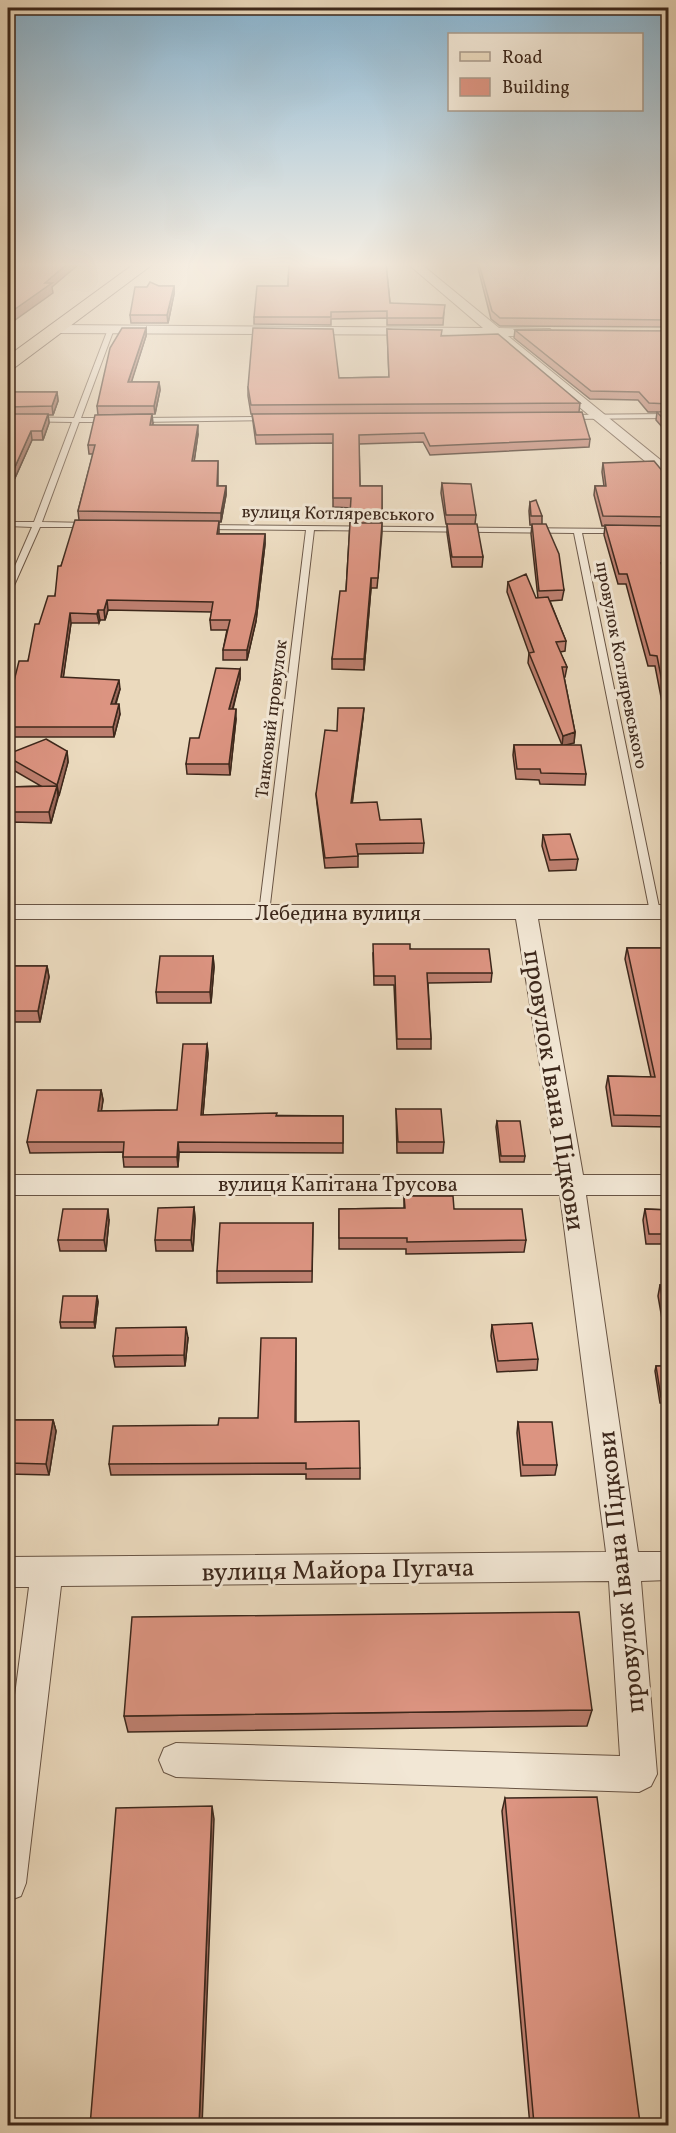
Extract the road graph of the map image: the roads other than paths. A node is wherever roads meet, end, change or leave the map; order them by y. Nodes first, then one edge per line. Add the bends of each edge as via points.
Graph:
1 (98, 364) edge
2 (535, 364) edge
3 (669, 416) edge
4 (565, 417) edge
5 (600, 417) junction
6 (8, 419) edge
7 (279, 419) edge
8 (77, 420) junction
9 (113, 420) edge
10 (125, 420) edge
11 (669, 473) edge
12 (8, 524) edge
13 (37, 524) junction
14 (96, 525) edge
15 (191, 526) edge
16 (310, 528) junction
17 (579, 531) junction
18 (624, 531) edge
19 (8, 590) edge
20 (8, 912) edge
21 (526, 912) junction
22 (662, 912) edge
23 (264, 913) junction
24 (572, 1184) junction
25 (8, 1185) edge
26 (669, 1185) edge
27 (624, 1566) junction
28 (669, 1566) edge
29 (8, 1572) edge
30 (48, 1572) junction
31 (176, 1760) dead end
32 (8, 1883) edge

1 - 8 lane
2 - 5 street
3 - 5 lane
4 - 5 lane
5 - 11 street
6 - 8 lane
7 - 10 lane
8 - 9 lane
8 - 13 lane
12 - 13 lane
13 - 14 lane
13 - 19 lane
15 - 16 lane, вулиця Котляревського
16 - 17 lane, вулиця Котляревського
16 - 23 lane, Танковий провулок
17 - 18 lane, вулиця Котляревського
17 - 22 lane, провулок Котляревського
20 - 23 street, Лебедина вулиця
21 - 22 street, Лебедина вулиця
21 - 23 street, Лебедина вулиця
21 - 24 street, провулок Івана Підкови
24 - 25 street, вулиця Капітана Трусова
24 - 26 street, вулиця Капітана Трусова
24 - 27 street, провулок Івана Підкови
27 - 28 street, вулиця Майора Пугача
27 - 30 street, вулиця Майора Пугача
27 - 31 street, провулок Івана Підкови via 639,1774
29 - 30 street, вулиця Майора Пугача
30 - 32 street

